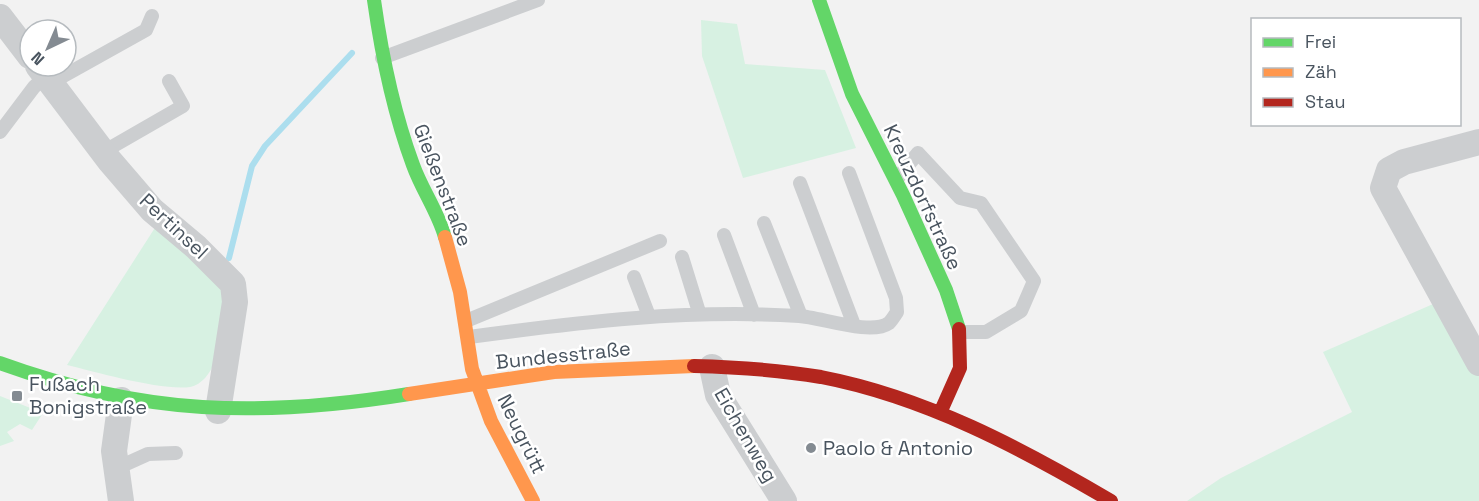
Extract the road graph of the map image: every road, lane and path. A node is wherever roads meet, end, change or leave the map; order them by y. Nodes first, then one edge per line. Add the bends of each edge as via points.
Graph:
1 (374, 0) edge
2 (538, 0) edge
3 (819, 0) edge
4 (0, 16) edge
5 (152, 16) dead end
6 (18, 40) edge
7 (382, 58) junction
8 (78, 60) edge
9 (42, 78) edge
10 (47, 78) edge
11 (169, 81) dead end
12 (0, 132) edge
13 (1479, 142) edge
14 (103, 152) junction
15 (849, 173) dead end
16 (896, 180) junction
17 (800, 183) dead end
18 (764, 223) dead end
19 (724, 235) dead end
20 (660, 241) dead end
21 (682, 257) dead end
22 (634, 277) dead end
23 (699, 312) junction
24 (754, 315) junction
25 (649, 316) junction
26 (801, 316) junction
27 (466, 321) junction
28 (854, 325) junction
29 (959, 332) junction
30 (469, 337) junction
31 (0, 363) edge
32 (1479, 363) edge
33 (712, 368) junction
34 (477, 384) junction
35 (121, 400) junction
36 (218, 411) junction
37 (940, 413) junction
38 (176, 453) dead end
39 (117, 468) junction
40 (121, 501) edge
41 (533, 501) edge
42 (784, 501) edge
43 (1111, 501) edge

1 - 7 main road, Gießenstraße
2 - 7 lane
3 - 16 main road, Kreuzdorfstraße via 852,94
4 - 6 street
5 - 8 lane via 146,30
7 - 27 main road, Gießenstraße via 414,168 443,231
9 - 12 lane
10 - 14 street, Pertinsel
11 - 14 lane via 183,106
13 - 32 street via 1404,162 1389,170 1383,188
14 - 36 street, Pertinsel via 152,210 233,284 235,302
15 - 28 lane via 896,298 897,312 888,324 869,328
16 - 29 main road, Kreuzdorfstraße via 946,290
16 - 29 lane via 918,153 960,198 981,203 1034,281 1021,311 986,332
17 - 28 lane
18 - 26 lane
19 - 24 lane
20 - 27 lane
21 - 23 lane
22 - 25 lane
23 - 24 lane
23 - 25 lane
24 - 26 lane
25 - 30 lane
26 - 28 lane
27 - 30 main road, Gießenstraße
29 - 37 main road, Kreuzdorfstraße via 960,368
30 - 34 main road, Gießenstraße
31 - 35 main road, Bundesstraße via 66,387
33 - 34 main road, Bundesstraße via 583,369
33 - 37 main road, Bundesstraße via 842,382
33 - 42 street, Eichenweg via 718,395
34 - 36 main road, Bundesstraße via 338,404
34 - 41 main road, Neugrütt via 491,421
35 - 36 main road, Bundesstraße
35 - 39 street via 114,451
37 - 43 main road, Bundesstraße via 1028,453
38 - 39 lane via 148,454
39 - 40 street

